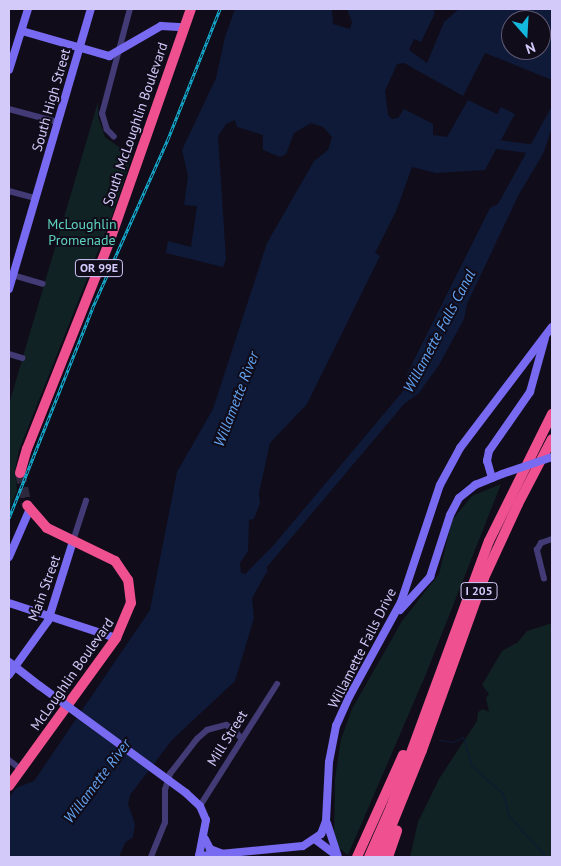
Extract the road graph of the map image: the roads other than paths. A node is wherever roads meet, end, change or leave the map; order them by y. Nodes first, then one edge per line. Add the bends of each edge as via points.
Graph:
1 (28, 9) edge
2 (90, 9) edge
3 (130, 9) edge
4 (191, 9) edge
5 (183, 27) junction
6 (22, 31) junction
7 (79, 48) junction
8 (117, 53) junction
9 (9, 70) edge
10 (9, 109) edge
11 (58, 122) junction
12 (114, 137) dead end
13 (9, 191) edge
14 (35, 198) junction
15 (11, 274) edge
16 (43, 284) dead end
17 (9, 290) edge
18 (552, 327) edge
19 (545, 336) junction
20 (9, 354) edge
21 (22, 358) dead end
22 (552, 414) edge
23 (552, 440) edge
24 (552, 457) edge
25 (20, 473) tunnel mouth
26 (492, 478) junction
27 (86, 501) dead end
28 (28, 508) joint
29 (552, 539) edge
30 (73, 541) junction
31 (9, 557) edge
32 (432, 572) junction
33 (544, 579) dead end
34 (409, 582) junction
35 (9, 603) edge
36 (395, 615) junction
37 (50, 616) junction
38 (116, 638) junction
39 (12, 665) edge
40 (9, 675) edge
41 (436, 683) junction
42 (277, 684) dead end
43 (241, 738) junction
44 (9, 760) edge
45 (21, 769) junction
46 (9, 786) edge
47 (200, 806) junction
48 (399, 811) junction
49 (326, 821) junction
50 (204, 839) junction
51 (316, 840) junction
52 (230, 856) edge
53 (151, 857) edge
54 (199, 857) edge
55 (338, 857) edge
56 (357, 857) edge
57 (369, 857) edge
58 (379, 857) edge
59 (388, 857) edge

1 - 6 main road
2 - 7 main road, South High Street
3 - 8 street
4 - 5 highway, South McLoughlin Boulevard / OR 99E
5 - 8 main road via 161,26
5 - 25 highway, South McLoughlin Boulevard / OR 99E via 110,240
6 - 7 main road
6 - 9 main road
7 - 8 main road via 107,56
7 - 11 main road, South High Street
8 - 12 street via 102,114 107,130
10 - 11 street
11 - 14 main road, South High Street
13 - 14 street
14 - 15 main road, South High Street
15 - 16 street
15 - 17 main road, South High Street
18 - 19 main road, Willamette Falls Drive
19 - 26 main road via 530,392 489,451 487,461
19 - 34 main road, Willamette Falls Drive via 450,465 432,505
20 - 21 street
22 - 41 highway, I 205 via 489,541
23 - 48 highway, I 205 via 484,578
24 - 26 main road, bridge
26 - 32 main road via 466,491 454,504
27 - 30 street, Main Street
28 - 30 highway, McLoughlin Boulevard via 47,528
28 - 31 main road
29 - 33 street via 540,543 537,550
30 - 37 main road, Main Street
30 - 38 highway, McLoughlin Boulevard via 112,559 128,580 130,609
32 - 34 main road via 419,582
32 - 36 main road
34 - 36 main road, Willamette Falls Drive
35 - 37 main road
36 - 49 main road, Willamette Falls Drive via 336,726 329,762
37 - 38 main road
37 - 39 main road, Main Street
38 - 45 highway, McLoughlin Boulevard
39 - 40 main road, Main Street
39 - 47 main road, bridge
41 - 56 highway
41 - 57 highway, I 205 via 391,807
42 - 43 street, Mill Street
43 - 47 street, Mill Street
43 - 53 street via 226,725 207,730 197,738 170,774 165,790 165,823
44 - 45 street
45 - 46 highway, McLoughlin Boulevard
47 - 50 main road via 206,820
48 - 58 highway, I 205
48 - 59 highway via 399,825
49 - 51 main road, Willamette Falls Drive
49 - 55 main road
50 - 52 main road via 210,849
50 - 54 main road
51 - 52 main road via 304,846
51 - 55 main road
52 - 54 main road

